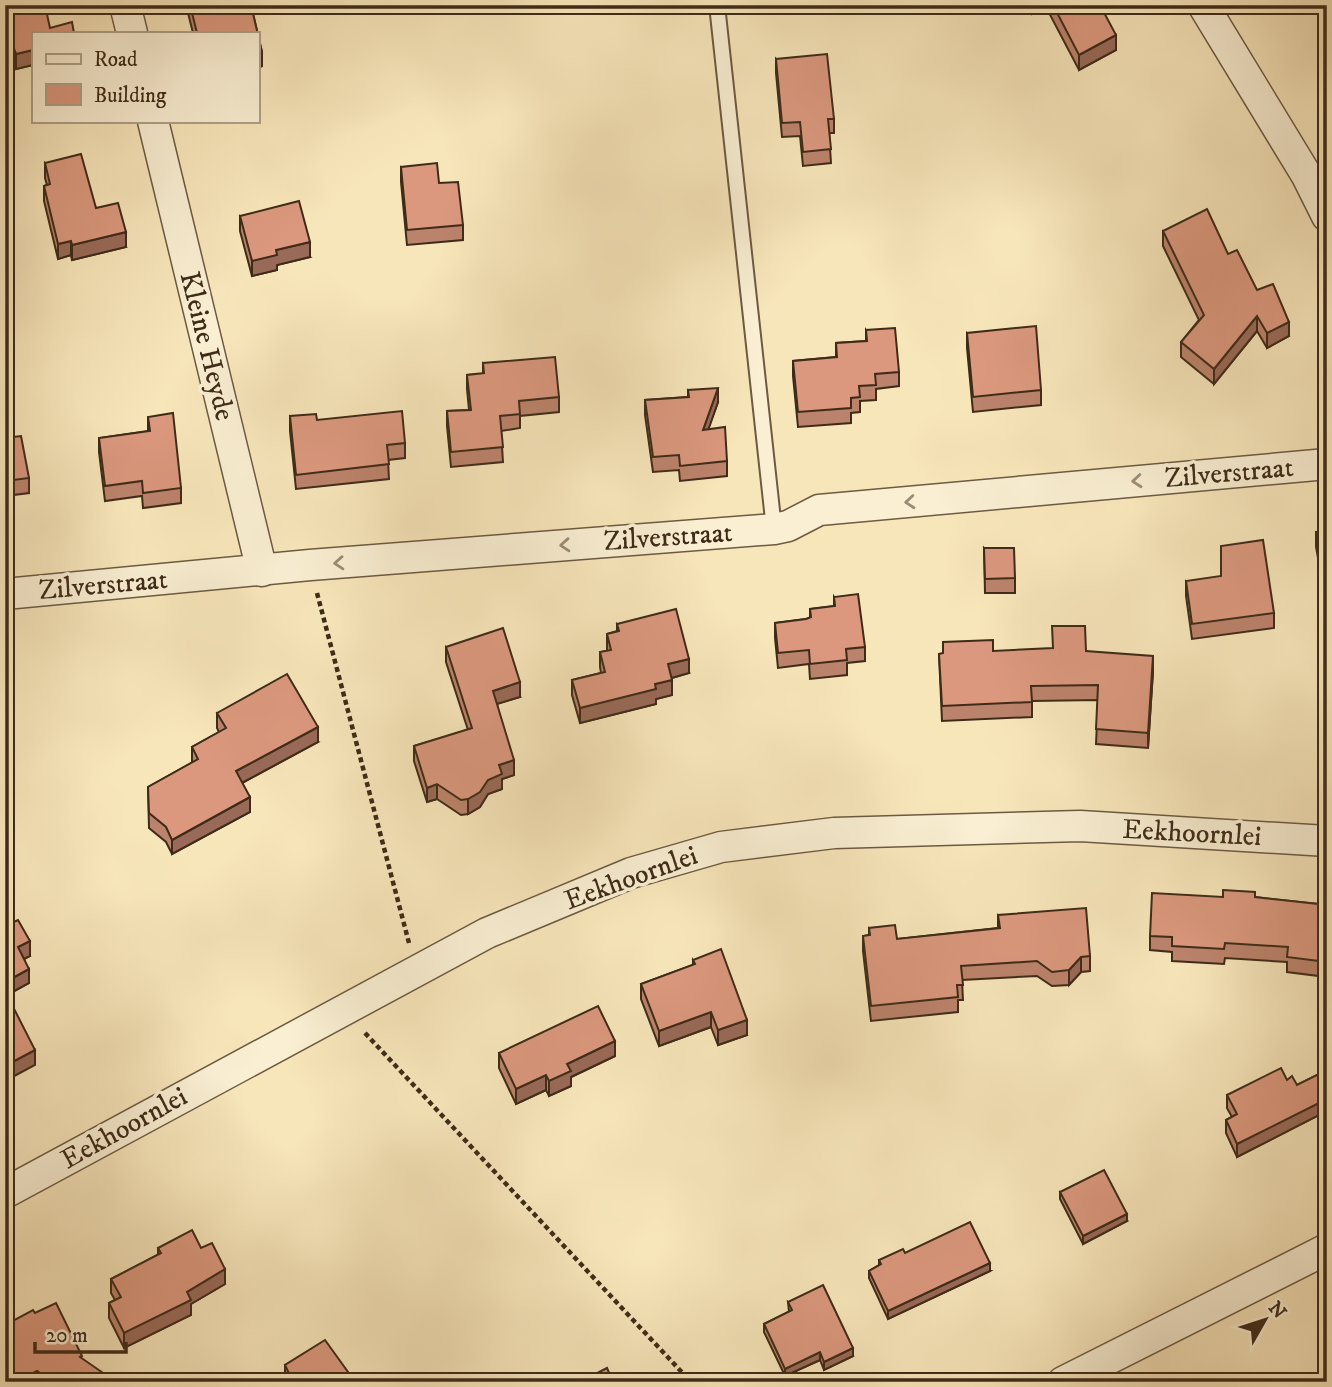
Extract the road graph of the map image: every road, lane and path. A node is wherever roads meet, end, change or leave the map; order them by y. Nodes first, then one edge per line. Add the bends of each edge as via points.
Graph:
1 (125, 5) edge
2 (717, 5) edge
3 (1203, 5) edge
4 (132, 32) edge
5 (153, 122) edge
6 (1327, 216) edge
7 (1327, 464) edge
8 (774, 529) junction
9 (310, 565) junction
10 (262, 571) junction
11 (5, 594) edge
12 (1327, 841) edge
13 (417, 972) junction
14 (342, 1010) junction
15 (5, 1193) edge
16 (1327, 1249) edge
17 (691, 1382) edge
18 (1063, 1382) edge

1 - 4 street
2 - 8 lane
3 - 6 street
5 - 10 street, Kleine Heyde
7 -> 8 street, Zilverstraat via 819,510
8 -> 9 street, Zilverstraat
9 - 10 street, Zilverstraat
9 - 13 path
10 - 11 street, Zilverstraat
12 - 13 street, Eekhoornlei via 1080,826 834,833 721,847 631,873 487,933
13 - 14 street, Eekhoornlei
14 - 15 street, Eekhoornlei
14 - 17 path
16 - 18 street

